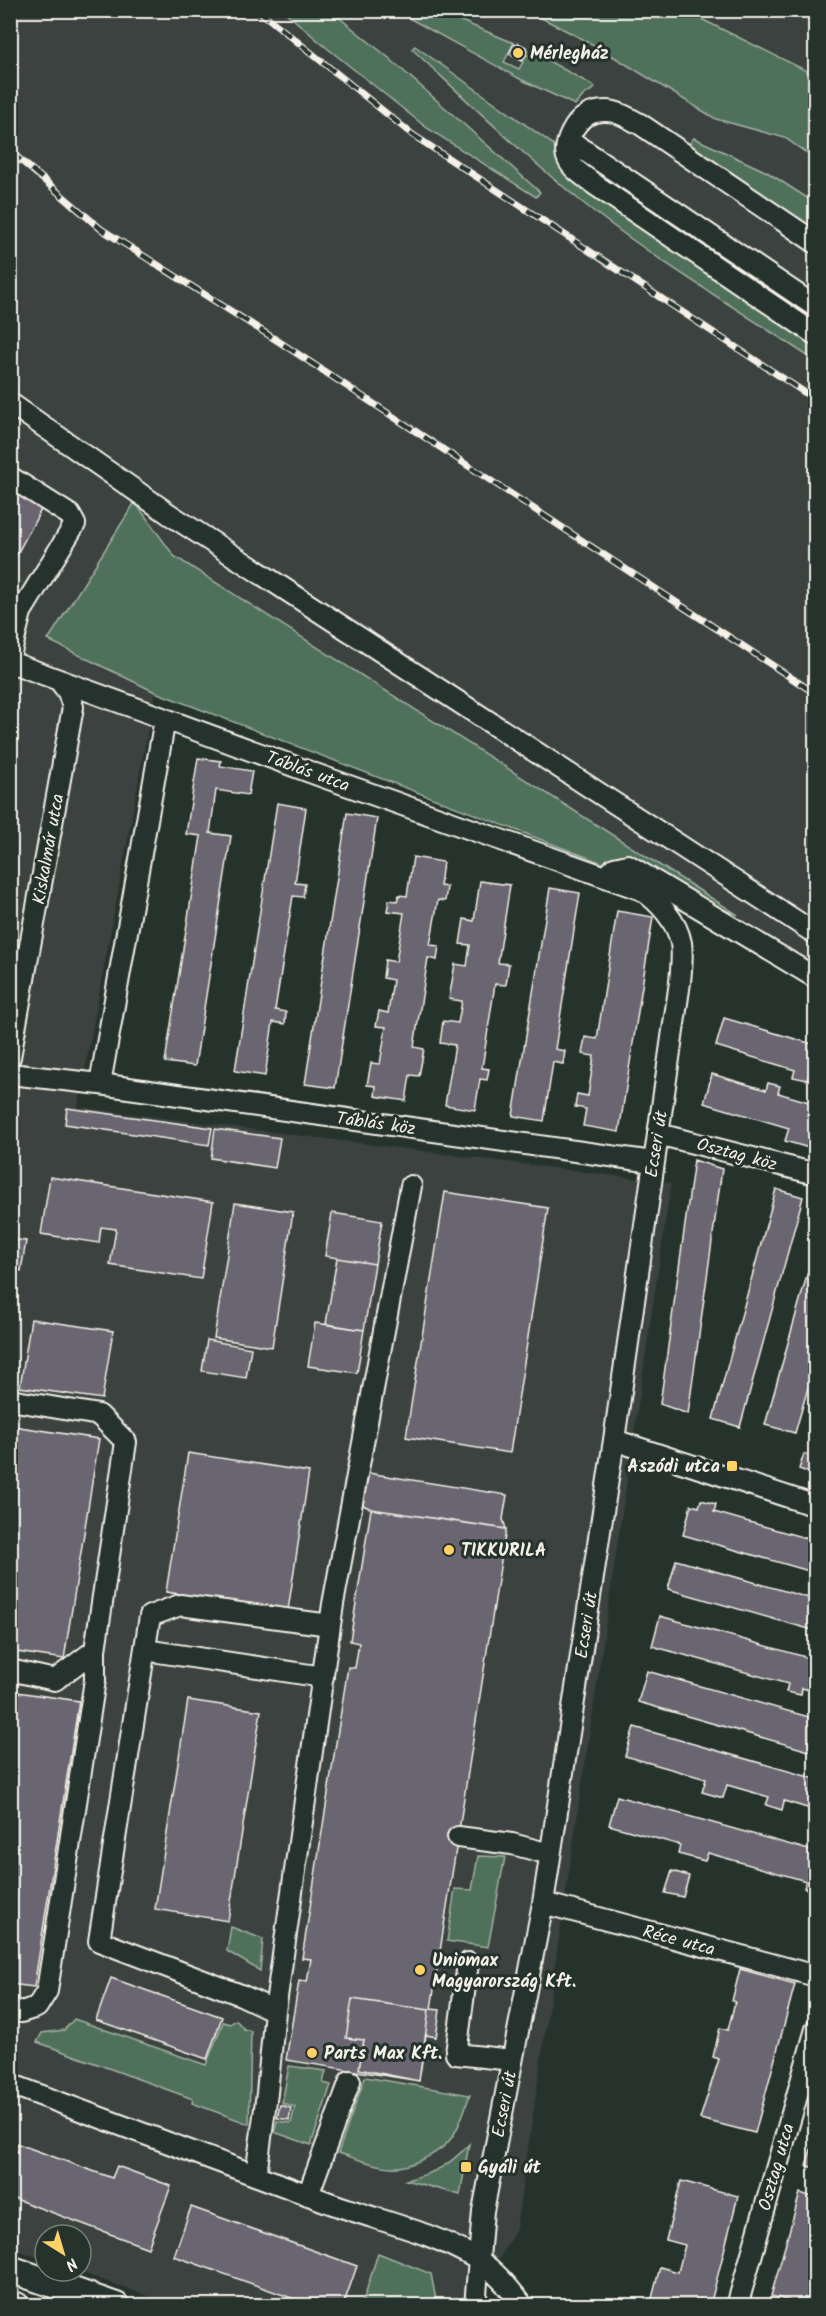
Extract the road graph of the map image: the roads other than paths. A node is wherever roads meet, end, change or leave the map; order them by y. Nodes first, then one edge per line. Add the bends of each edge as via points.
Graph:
1 (569, 140) junction
2 (816, 243) edge
3 (816, 307) edge
4 (816, 335) edge
5 (10, 403) edge
6 (10, 477) edge
7 (16, 607) edge
8 (10, 656) edge
9 (10, 662) edge
10 (59, 680) junction
11 (165, 720) junction
12 (607, 877) junction
13 (816, 934) edge
14 (681, 942) joint
15 (816, 978) edge
16 (10, 1057) edge
17 (10, 1074) edge
18 (100, 1084) junction
19 (658, 1134) junction
20 (653, 1162) junction
21 (816, 1174) edge
22 (411, 1186) dead end
23 (10, 1400) edge
24 (614, 1440) junction
25 (816, 1506) edge
26 (330, 1625) junction
27 (95, 1650) junction
28 (145, 1650) junction
29 (10, 1670) edge
30 (323, 1677) junction
31 (458, 1837) dead end
32 (550, 1854) junction
33 (543, 1903) junction
34 (468, 1962) dead end
35 (816, 1976) edge
36 (10, 2008) edge
37 (275, 2011) junction
38 (816, 2029) edge
39 (512, 2060) junction
40 (350, 2081) dead end
41 (10, 2084) edge
42 (256, 2175) junction
43 (308, 2194) junction
44 (477, 2259) junction
45 (10, 2269) edge
46 (10, 2303) edge
47 (16, 2306) edge
48 (116, 2306) edge
49 (475, 2306) edge
50 (523, 2306) edge
51 (736, 2306) edge

1 - 2 street via 586,116 599,111 614,112 640,124
1 - 3 street
1 - 4 street via 567,158 594,184
5 - 13 street via 169,514
6 - 7 street via 70,515 75,524
7 - 8 street via 20,623
9 - 10 street, Táblás utca
10 - 11 street, Táblás utca
10 - 16 street, Kiskalmár utca via 73,707
11 - 12 street, Táblás utca
11 - 18 street
12 - 14 street, Táblás utca via 642,890 657,901
12 - 15 street via 614,868 628,865
14 - 19 street, Ecseri út via 680,982
17 - 18 street, Táblás köz
18 - 20 street, Táblás köz
19 - 20 street, Ecseri út
19 - 21 street, Osztag köz
20 - 24 street, Ecseri út
22 - 26 street
23 - 27 street via 99,1415 126,1442
24 - 25 street
24 - 32 street, Ecseri út
26 - 28 street via 180,1605 150,1616
26 - 30 street
27 - 29 street via 56,1680
27 - 36 street via 94,1680 47,1991 37,2007 21,2012
28 - 30 street
28 - 37 street via 99,1941
30 - 37 street
31 - 32 street
32 - 33 street, Ecseri út
33 - 35 street, Réce utca
33 - 39 street, Ecseri út
34 - 39 street via 456,2054
37 - 42 street
38 - 51 street, Osztag utca
39 - 44 street, Ecseri út
40 - 43 street
41 - 42 street
42 - 43 street
43 - 44 street via 427,2235
44 - 49 street, Ecseri út
44 - 50 street via 504,2281
45 - 48 main road
46 - 47 main road

